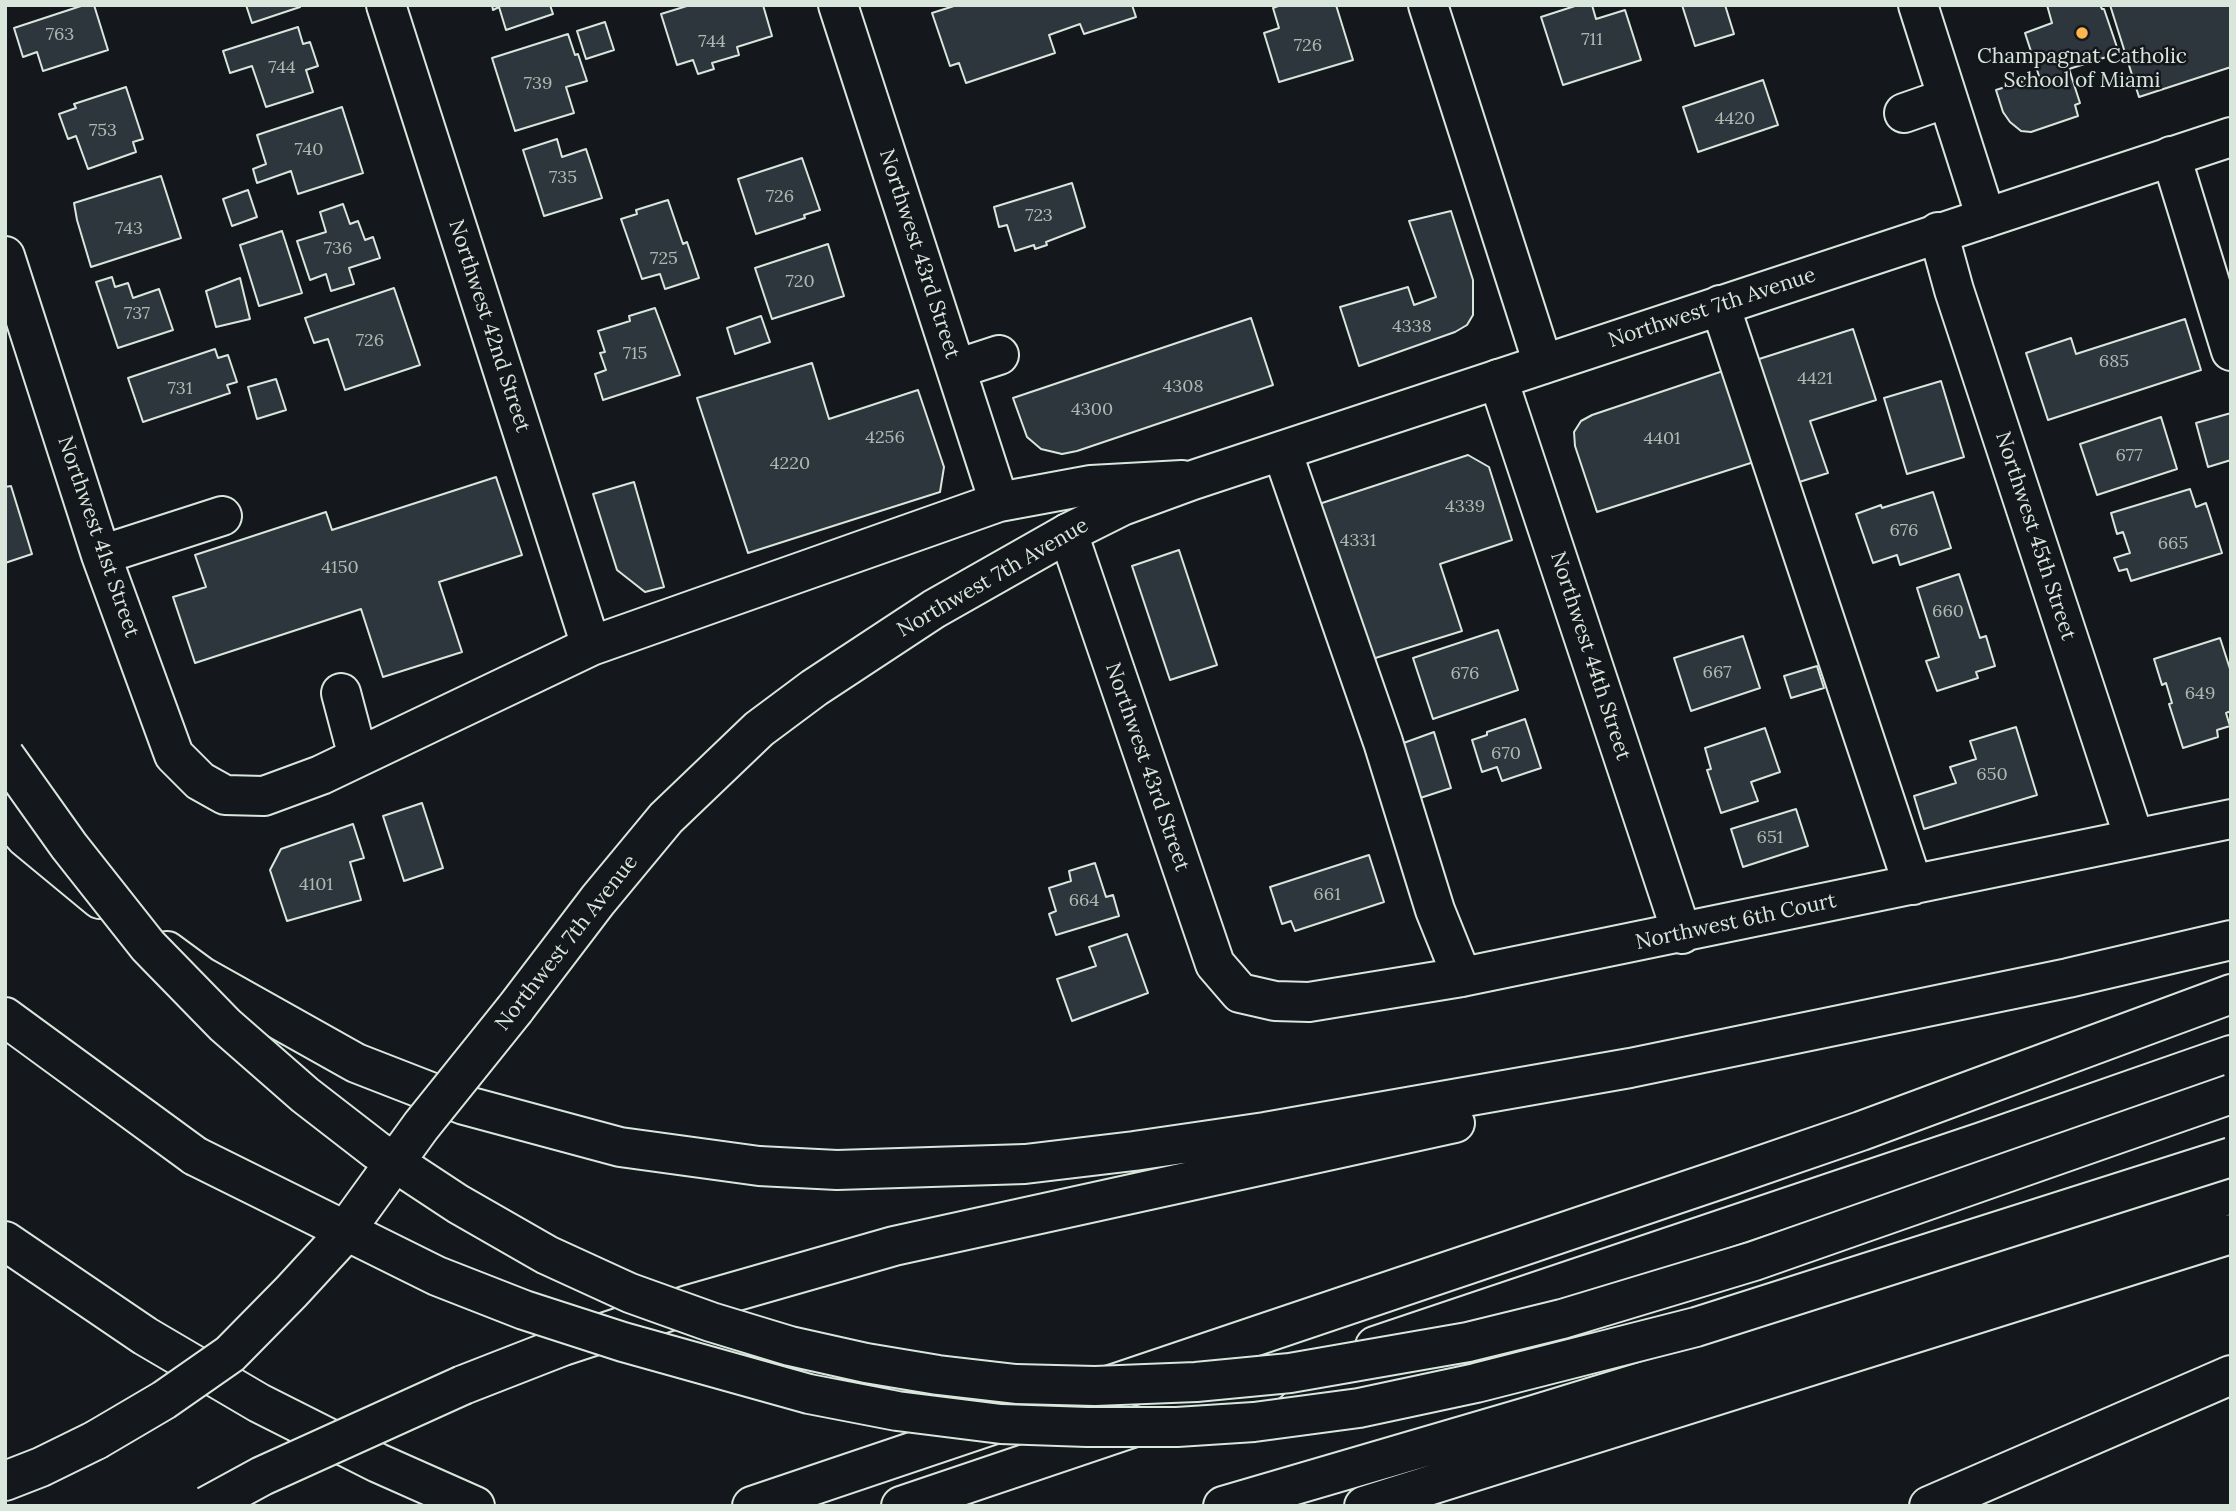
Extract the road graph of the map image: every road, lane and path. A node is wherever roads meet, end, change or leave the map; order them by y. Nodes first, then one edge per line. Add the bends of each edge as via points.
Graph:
1 (386, 5) edge
2 (838, 5) edge
3 (1428, 5) edge
4 (1918, 5) edge
5 (1947, 98) junction
6 (1904, 113) dead end
7 (2231, 137) edge
8 (2171, 156) junction
9 (1986, 218) junction
10 (1938, 232) junction
11 (5, 256) edge
12 (1720, 305) junction
13 (2231, 351) edge
14 (999, 355) dead end
15 (1543, 364) junction
16 (956, 369) junction
17 (1498, 379) junction
18 (1282, 451) junction
19 (1193, 480) junction
20 (999, 502) junction
21 (222, 516) dead end
22 (1068, 533) junction
23 (102, 555) junction
24 (591, 646) junction
25 (341, 693) dead end
26 (5, 756) edge
27 (358, 757) junction
28 (225, 795) joint
29 (5, 814) edge
30 (2231, 820) edge
31 (2134, 838) junction
32 (1913, 885) junction
33 (1682, 934) junction
34 (2231, 940) edge
35 (1462, 977) junction
36 (1240, 992) joint
37 (2231, 993) edge
38 (5, 1017) edge
39 (5, 1048) edge
40 (2231, 1055) edge
41 (1630, 1068) junction
42 (2231, 1094) edge
43 (195, 1156) junction
44 (2231, 1157) edge
45 (2231, 1194) edge
46 (2231, 1234) edge
47 (5, 1241) edge
48 (2231, 1375) edge
49 (5, 1481) edge
50 (1963, 1490) junction
51 (905, 1504) edge
52 (207, 1506) edge
53 (475, 1506) edge
54 (752, 1506) edge
55 (1223, 1506) edge
56 (1364, 1506) edge
57 (1911, 1506) edge
58 (1929, 1506) edge

1 - 24 main road, Northwest 42nd Street
2 - 16 main road, Northwest 43rd Street
3 - 15 main road
4 - 5 main road
5 - 6 main road
5 - 9 main road
7 - 8 main road, Northwest 7th Avenue
8 - 9 main road, Northwest 7th Avenue
8 - 13 main road
9 - 10 main road, Northwest 7th Avenue
10 - 12 main road, Northwest 7th Avenue
10 - 31 main road, Northwest 45th Street
11 - 23 main road, Northwest 41st Street
12 - 15 main road, Northwest 7th Avenue
12 - 32 main road
14 - 16 main road
15 - 17 main road, Northwest 7th Avenue
16 - 20 main road, Northwest 43rd Street
17 - 18 main road, Northwest 7th Avenue
17 - 33 main road, Northwest 44th Street
18 - 19 main road, Northwest 7th Avenue
18 - 35 main road via 1383,742 1435,910
19 - 20 main road, Northwest 7th Avenue via 1091,485
19 - 22 main road, Northwest 7th Avenue via 1122,506
20 - 24 main road, Northwest 7th Avenue
21 - 23 main road
22 - 36 main road, Northwest 43rd Street via 1215,964
22 - 49 main road, Northwest 7th Avenue, bridge via 923,616 759,729 658,828 421,1126 337,1242 230,1354 96,1440
23 - 28 main road, Northwest 41st Street via 174,755 200,781
24 - 27 main road, Northwest 7th Avenue
25 - 27 main road
26 - 42 main road, bridge via 148,946 245,1042 386,1157 547,1255 629,1293 790,1346 938,1375 1095,1387 1196,1382 1290,1373 1468,1342 1754,1261
27 - 28 main road, Northwest 7th Avenue via 264,796
29 - 41 main road via 25,837 201,976 356,1063 464,1105 620,1147 759,1166 837,1170 1025,1164 1265,1132
30 - 31 main road, Northwest 6th Court
31 - 32 main road, Northwest 6th Court
32 - 33 main road, Northwest 6th Court
33 - 35 main road, Northwest 6th Court
34 - 41 main road
35 - 36 main road, Northwest 6th Court via 1309,1002 1275,1001
37 - 54 main road via 1730,1176
38 - 43 main road
39 - 43 main road
40 - 51 main road
41 - 52 main road, bridge via 1551,1101 868,1253 701,1301 463,1385 262,1476
43 - 44 main road, bridge via 437,1276 623,1342 809,1394 897,1411 1001,1424 1087,1427 1255,1422 1359,1408 1476,1383 1696,1328
45 - 55 main road via 1891,1306
46 - 56 main road
47 - 53 main road via 145,1336 259,1403
48 - 50 main road
50 - 57 main road
50 - 58 main road

